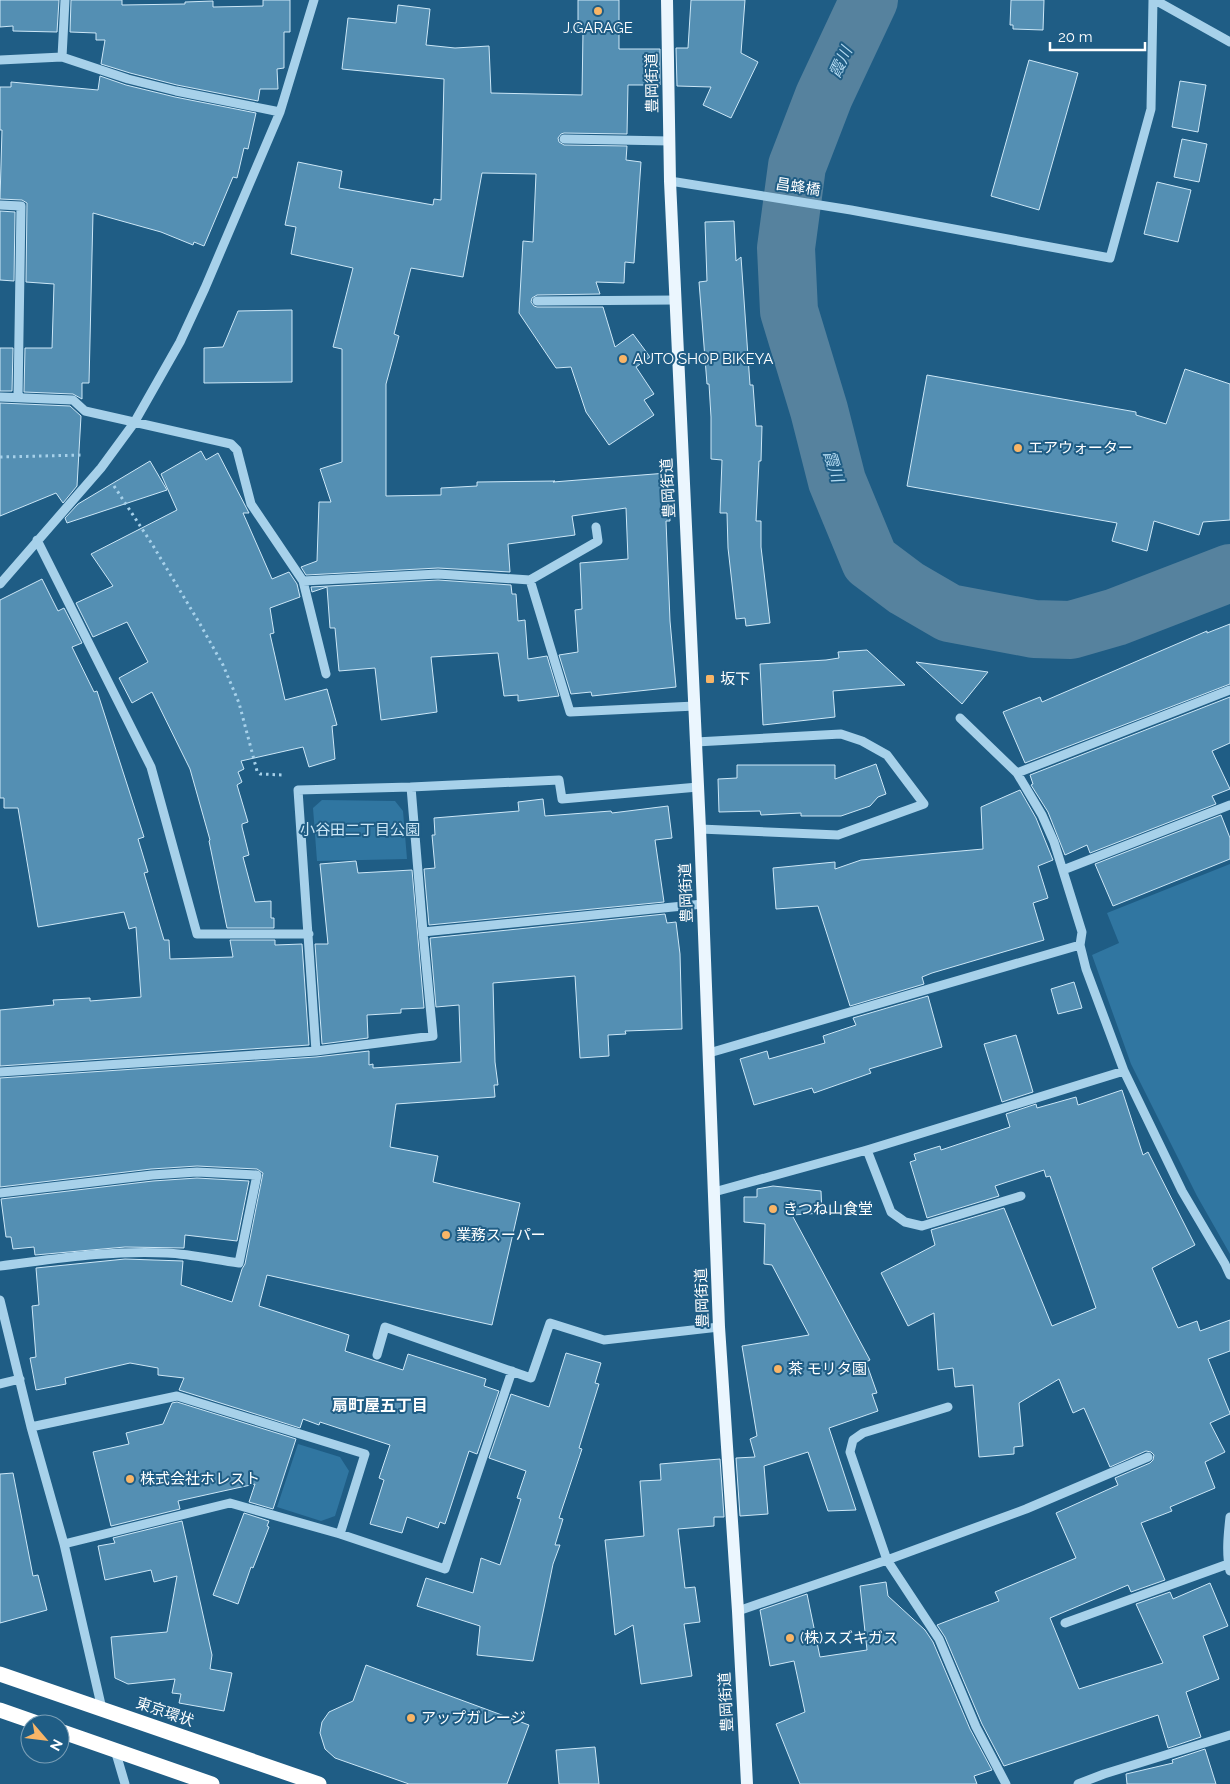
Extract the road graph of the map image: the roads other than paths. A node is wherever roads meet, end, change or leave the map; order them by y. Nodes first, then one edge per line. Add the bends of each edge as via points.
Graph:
1 (65, 0) edge
2 (314, 0) edge
3 (667, 0) edge
4 (1154, 0) edge
5 (1230, 42) edge
6 (62, 57) junction
7 (0, 60) edge
8 (280, 112) junction
9 (564, 139) dead end
10 (670, 141) junction
11 (670, 181) junction
12 (0, 205) edge
13 (676, 300) junction
14 (537, 301) dead end
15 (0, 397) edge
16 (18, 397) junction
17 (134, 423) junction
18 (596, 527) dead end
19 (37, 540) junction
20 (530, 580) junction
21 (302, 581) junction
22 (0, 584) edge
23 (326, 674) dead end
24 (1230, 690) edge
25 (695, 706) junction
26 (960, 718) dead end
27 (696, 742) junction
28 (1017, 774) junction
29 (698, 786) junction
30 (411, 787) junction
31 (1230, 805) edge
32 (700, 829) junction
33 (1063, 870) junction
34 (703, 904) junction
35 (423, 932) junction
36 (309, 934) junction
37 (1080, 945) junction
38 (316, 1051) junction
39 (709, 1053) junction
40 (1124, 1071) junction
41 (0, 1072) edge
42 (867, 1150) junction
43 (714, 1192) junction
44 (0, 1193) edge
45 (1021, 1196) dead end
46 (0, 1266) edge
47 (1230, 1275) edge
48 (0, 1300) edge
49 (719, 1327) junction
50 (377, 1355) dead end
51 (512, 1371) junction
52 (20, 1379) junction
53 (0, 1384) edge
54 (948, 1407) dead end
55 (31, 1427) junction
56 (1148, 1457) dead end
57 (1230, 1517) edge
58 (340, 1534) junction
59 (64, 1544) junction
60 (886, 1560) junction
61 (1229, 1568) edge
62 (738, 1611) junction
63 (1065, 1623) dead end
64 (0, 1674) edge
65 (102, 1709) junction
66 (0, 1710) edge
67 (20, 1717) edge
68 (70, 1734) edge
69 (1230, 1735) edge
70 (115, 1750) junction
71 (125, 1784) edge
72 (212, 1784) edge
73 (319, 1784) edge
74 (746, 1784) edge
75 (1006, 1784) edge
76 (1078, 1784) edge

1 - 6 street
2 - 8 street
3 - 10 main road, 豊岡街道
4 - 5 street
4 - 11 street, 昌蜂橋 via 1151,109 1110,258 851,210
6 - 7 street
6 - 8 street via 128,79
8 - 17 street via 180,342
9 - 10 street
10 - 11 main road, 豊岡街道
11 - 13 main road, 豊岡街道
12 - 16 street via 20,206
13 - 14 street
13 - 25 main road, 豊岡街道
15 - 16 street
16 - 17 street via 72,400 85,411
17 - 19 street via 102,467
17 - 21 street via 231,444 237,450 251,504
18 - 20 street via 598,540
19 - 22 street
19 - 36 street via 151,767 197,934
20 - 21 street via 438,574
20 - 25 street via 570,712
21 - 23 street
24 - 28 street
25 - 27 main road, 豊岡街道
26 - 28 street
27 - 29 main road, 豊岡街道
27 - 32 street via 841,734 887,755 924,804 838,835
28 - 33 street via 1042,815
29 - 30 street via 562,799 559,780
29 - 32 main road, 豊岡街道
30 - 35 street
30 - 36 street via 298,790
31 - 33 street
32 - 34 main road, 豊岡街道
33 - 37 street via 1082,932
34 - 35 street
34 - 39 main road, 豊岡街道
35 - 38 street via 434,1036
36 - 38 street
37 - 39 street
37 - 40 street
38 - 41 street
39 - 43 main road, 豊岡街道
40 - 42 street
40 - 47 street via 1182,1191
42 - 43 street
42 - 45 street via 891,1212 905,1222 922,1226
43 - 49 main road, 豊岡街道
44 - 46 street via 152,1175 197,1172 257,1175 239,1263 168,1253 119,1252
48 - 52 street
49 - 51 street via 604,1340 550,1323 531,1378
49 - 62 main road, 豊岡街道
50 - 51 street via 385,1328
51 - 58 street via 445,1568
52 - 53 street
52 - 55 street
54 - 60 street via 863,1433 853,1440 850,1452
55 - 58 street via 177,1396 365,1454
55 - 59 street
56 - 60 street via 1026,1510
57 - 61 street
58 - 59 street via 230,1503
59 - 65 street
60 - 62 street
60 - 75 street via 939,1640 976,1727
61 - 63 street
62 - 74 main road, 豊岡街道
64 - 65 highway, 東京環状
65 - 73 highway, 東京環状
66 - 67 highway
68 - 70 highway
69 - 76 street
70 - 71 street
70 - 72 highway

